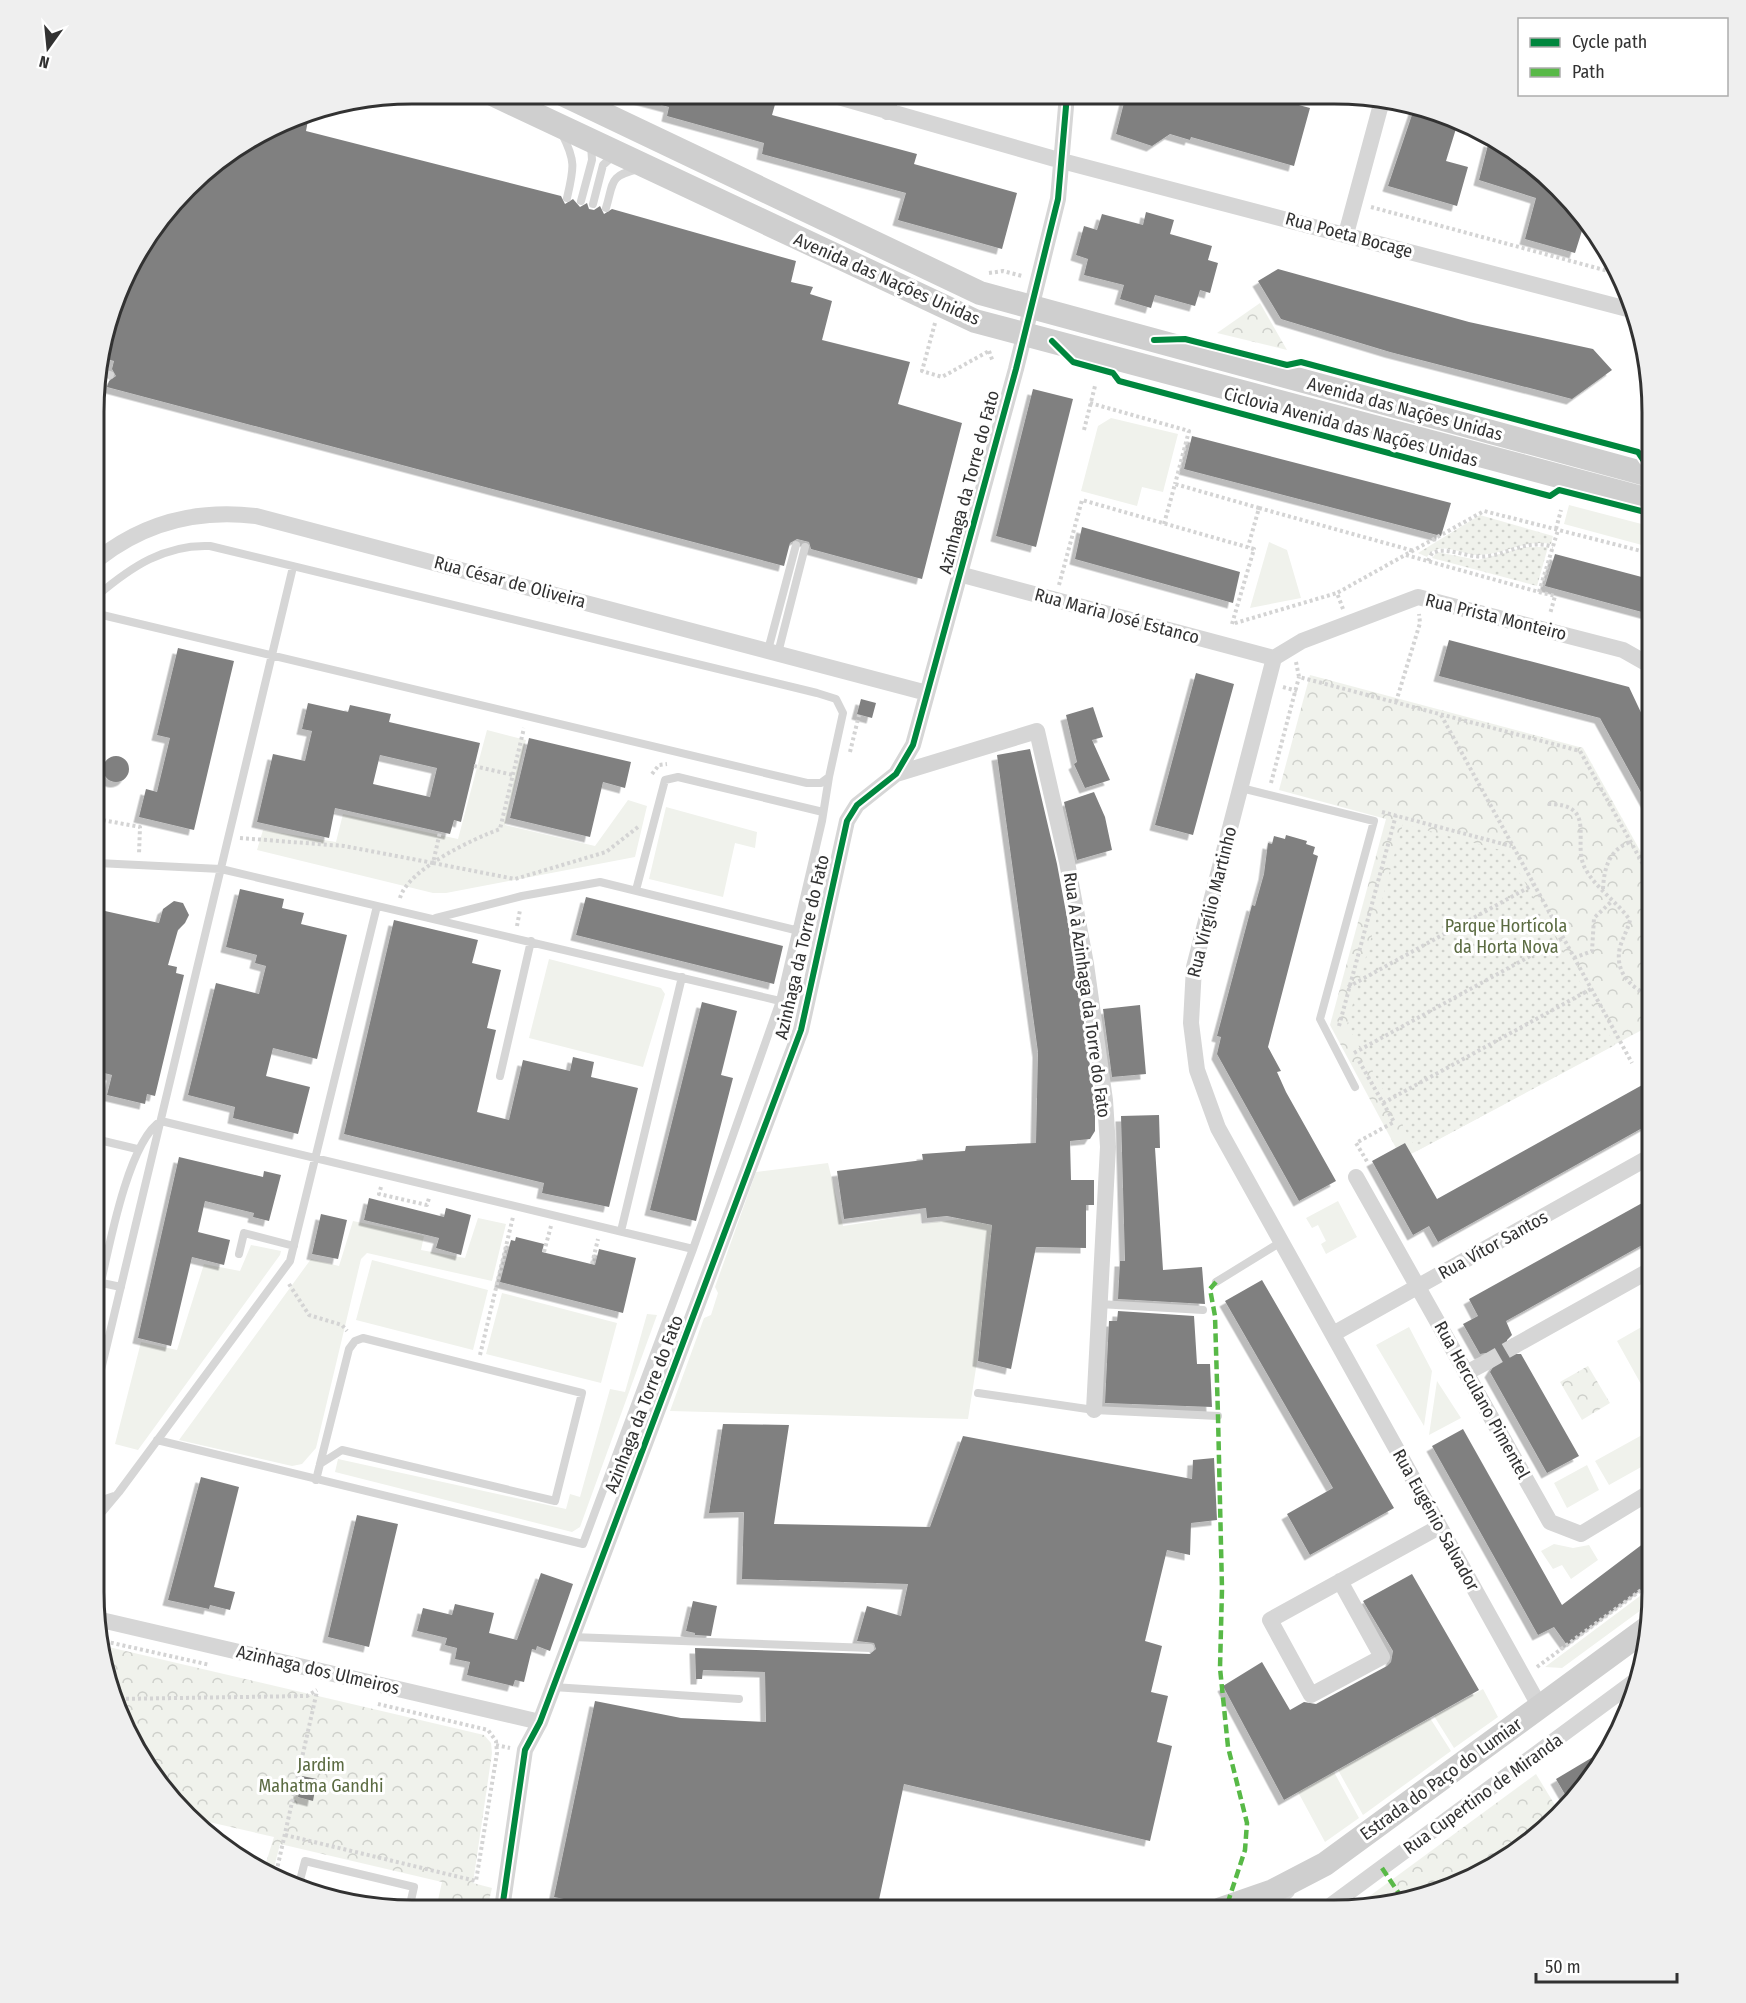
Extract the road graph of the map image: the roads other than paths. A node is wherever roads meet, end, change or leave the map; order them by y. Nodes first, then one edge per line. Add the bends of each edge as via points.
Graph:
1 (513, 104) edge
2 (583, 104) edge
3 (861, 104) edge
4 (875, 104) edge
5 (889, 104) edge
6 (1066, 104) edge
7 (1381, 107) edge
8 (887, 112) junction
9 (558, 125) junction
10 (591, 141) junction
11 (615, 153) junction
12 (1062, 161) junction
13 (645, 167) junction
14 (567, 198) dead end
15 (581, 201) dead end
16 (592, 204) dead end
17 (606, 208) dead end
18 (1346, 234) junction
19 (1031, 308) junction
20 (1625, 308) edge
21 (1024, 334) junction
22 (106, 374) edge
23 (110, 375) dead end
24 (1642, 473) edge
25 (1642, 498) edge
26 (796, 545) dead end
27 (805, 547) dead end
28 (104, 555) edge
29 (293, 567) junction
30 (959, 574) junction
31 (104, 591) edge
32 (104, 615) edge
33 (773, 652) junction
34 (272, 656) junction
35 (1274, 658) junction
36 (1642, 661) edge
37 (927, 693) junction
38 (897, 774) junction
39 (829, 777) junction
40 (1241, 788) junction
41 (823, 812) junction
42 (104, 862) edge
43 (221, 869) junction
44 (636, 890) junction
45 (377, 906) junction
46 (433, 918) junction
47 (795, 930) junction
48 (531, 941) junction
49 (682, 977) junction
50 (780, 1000) junction
51 (500, 1076) dead end
52 (1355, 1087) dead end
53 (161, 1121) junction
54 (104, 1141) edge
55 (137, 1149) junction
56 (316, 1158) junction
57 (1642, 1161) edge
58 (1364, 1174) road end
59 (621, 1231) junction
60 (1281, 1242) junction
61 (294, 1246) junction
62 (693, 1249) junction
63 (238, 1254) dead end
64 (104, 1274) edge
65 (1642, 1275) edge
66 (1216, 1282) dead end
67 (104, 1283) edge
68 (1418, 1286) junction
69 (121, 1287) junction
70 (1099, 1304) junction
71 (1203, 1310) dead end
72 (1333, 1334) junction
73 (1516, 1345) tunnel mouth
74 (104, 1358) edge
75 (1485, 1363) tunnel mouth
76 (1466, 1373) junction
77 (978, 1393) dead end
78 (1094, 1410) junction
79 (1218, 1416) dead end
80 (157, 1440) junction
81 (320, 1464) junction
82 (316, 1480) junction
83 (119, 1492) junction
84 (1642, 1497) edge
85 (104, 1501) edge
86 (104, 1510) edge
87 (1439, 1527) junction
88 (1340, 1581) junction
89 (105, 1621) edge
90 (1640, 1634) edge
91 (572, 1637) junction
92 (870, 1648) dead end
93 (553, 1686) junction
94 (1627, 1687) edge
95 (739, 1699) dead end
96 (1540, 1707) junction
97 (540, 1722) junction
98 (1303, 1877) junction
99 (300, 1879) edge
100 (411, 1900) edge
101 (503, 1900) edge
102 (1247, 1900) edge
103 (1275, 1900) edge
104 (1338, 1900) edge

1 - 9 main road, Avenida das Nações Unidas
2 - 19 main road, Avenida das Nações Unidas via 980,293
3 - 8 street, Rua Poeta Bocage
4 - 8 street
5 - 8 street
6 - 12 street, Azinhaga da Torre do Fato
7 - 18 street
8 - 12 street, Rua Poeta Bocage
9 - 10 main road, Avenida das Nações Unidas
9 - 14 lane via 575,166
10 - 11 main road, Avenida das Nações Unidas
10 - 15 lane via 592,160
11 - 13 main road, Avenida das Nações Unidas
11 - 16 lane via 603,165
12 - 18 street, Rua Poeta Bocage
12 - 19 street, Azinhaga da Torre do Fato via 1058,199
13 - 17 lane via 615,178
13 - 21 main road, Avenida das Nações Unidas via 975,321
18 - 20 street, Rua Poeta Bocage
19 - 21 street, Azinhaga da Torre do Fato
19 - 24 main road, Avenida das Nações Unidas
21 - 25 main road, Avenida das Nações Unidas
21 - 30 street, Azinhaga da Torre do Fato
22 - 23 lane
26 - 33 lane
27 - 33 lane
28 - 33 street, Rua César de Oliveira via 129,538 169,521 212,513 256,516
29 - 31 lane via 197,546 170,550 145,560
29 - 34 lane
29 - 39 lane via 836,699 843,713
30 - 35 street, Rua Maria José Estanco
30 - 37 street, Azinhaga da Torre do Fato
32 - 34 lane
33 - 37 street, Rua César de Oliveira
34 - 39 lane via 796,781 821,783
34 - 43 lane
35 - 36 street, Rua Prista Monteiro via 1293,646 1418,597 1623,650
35 - 40 street, Rua Virgílio Martinho
37 - 38 street, Azinhaga da Torre do Fato via 913,745
38 - 70 street, Rua A à Azinhaga da Torre do Fato via 1037,731 1080,930 1105,1100 1108,1147
38 - 91 street, Azinhaga da Torre do Fato via 857,806 847,821 801,1030
39 - 41 lane
40 - 52 lane via 1374,821 1320,1019
40 - 60 street, Rua Virgílio Martinho via 1194,967 1191,1023 1197,1070 1206,1100
41 - 44 lane via 678,777 665,780
41 - 47 lane
42 - 43 lane
43 - 45 lane
43 - 53 lane
44 - 46 lane via 600,882
44 - 47 lane
45 - 46 lane
45 - 56 lane
46 - 48 lane
47 - 50 lane
48 - 49 lane
48 - 51 lane
49 - 50 lane
49 - 59 lane
50 - 62 lane
53 - 55 lane via 152,1126
53 - 56 lane
53 - 69 lane
54 - 55 lane
55 - 64 lane
56 - 59 lane
56 - 61 lane
57 - 68 street, Rua Vítor Santos
58 - 68 street, Rua Herculano Pimentel
59 - 62 lane
60 - 66 lane
60 - 72 street, Rua Virgílio Martinho
61 - 63 lane via 244,1233
61 - 80 lane via 284,1270
62 - 82 lane via 583,1544
65 - 73 street
67 - 69 lane
68 - 72 street, Rua Vítor Santos
68 - 76 street, Rua Herculano Pimentel
69 - 74 lane
70 - 71 lane
70 - 78 street, Rua A à Azinhaga da Torre do Fato
72 - 87 street, Rua Eugénio Salvador
75 - 76 street
76 - 84 street, Rua Herculano Pimentel via 1550,1522 1581,1533
77 - 78 lane
78 - 79 lane
80 - 82 lane
80 - 83 lane
81 - 81 lane via 342,1450 555,1500 582,1393 363,1338 349,1349
81 - 82 lane
83 - 85 lane
83 - 86 lane
87 - 88 street
87 - 96 street, Rua Eugénio Salvador
88 - 88 street via 1270,1620 1311,1695 1382,1657
89 - 97 street, Azinhaga dos Ulmeiros
90 - 96 main road, Estrada do Paço do Lumiar
91 - 92 lane
91 - 93 street, Azinhaga da Torre do Fato
93 - 95 lane
93 - 97 street, Azinhaga da Torre do Fato
94 - 104 street, Rua Cupertino de Miranda
96 - 98 main road, Estrada do Paço do Lumiar
97 - 101 street, Azinhaga da Torre do Fato via 525,1750
98 - 102 main road, Estrada do Paço do Lumiar
98 - 103 street
99 - 100 lane via 305,1861 414,1887

